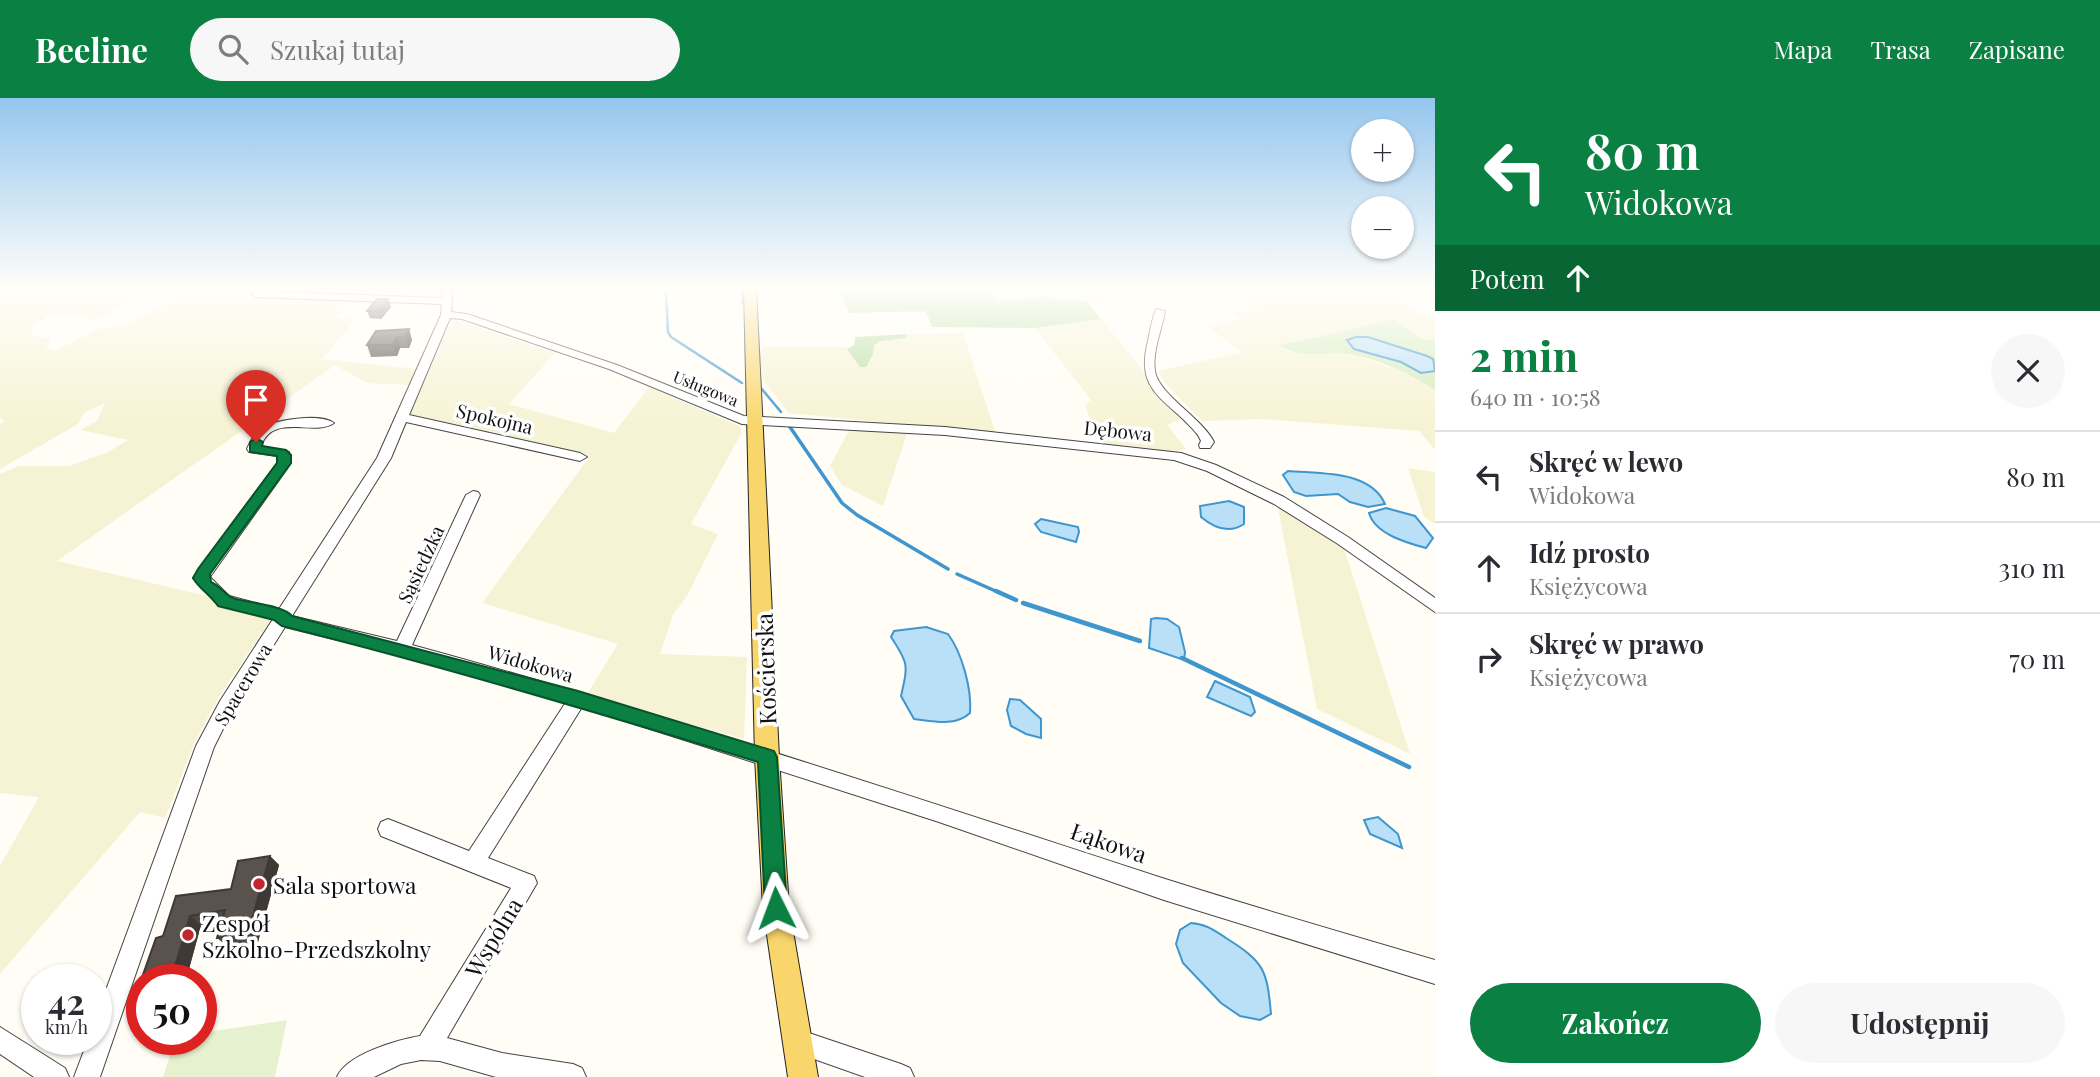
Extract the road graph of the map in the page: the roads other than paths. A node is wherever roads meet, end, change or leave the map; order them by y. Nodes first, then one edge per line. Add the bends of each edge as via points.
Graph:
1 (438, 335) edge
2 (520, 335) edge
3 (752, 335) edge
4 (1157, 335) edge
5 (402, 417) junction
6 (755, 420) junction
7 (328, 424) dead end
8 (1205, 445) dead end
9 (580, 457) dead end
10 (473, 495) dead end
11 (1435, 606) edge
12 (283, 618) junction
13 (402, 649) junction
14 (578, 698) junction
15 (767, 757) junction
16 (388, 829) dead end
17 (474, 862) junction
18 (1435, 972) edge
19 (0, 1039) edge
20 (797, 1041) junction
21 (428, 1046) junction
22 (795, 1076) edge
23 (56, 1077) edge
24 (87, 1077) edge
25 (350, 1077) edge
26 (573, 1077) edge
27 (901, 1077) edge

1 - 5 street, Spacerowa
2 - 6 street, Usługowa via 743,420
3 - 6 main road, Kościerska
4 - 8 street via 1149,358 1150,376 1204,433
5 - 9 street, Spokojna
5 - 12 street, Spacerowa via 384,458
6 - 11 street, Dębowa via 945,431 1176,456 1265,491
6 - 15 main road, Kościerska
7 - 12 street, Widokowa via 283,424 265,431 254,449 281,453 284,463 201,578 224,601
10 - 13 street, Sąsiedzka
12 - 13 street, Widokowa
12 - 24 street, Spacerowa via 205,746
13 - 14 street, Widokowa
14 - 15 street, Widokowa
14 - 17 street
15 - 18 street, Łąkowa via 1164,889
15 - 20 main road, Kościerska via 776,908
16 - 17 street, Wspólna
17 - 21 street, Wspólna via 526,883
19 - 23 street
20 - 22 main road, Kościerska
20 - 27 street
21 - 25 street via 392,1053
21 - 26 street via 528,1072

